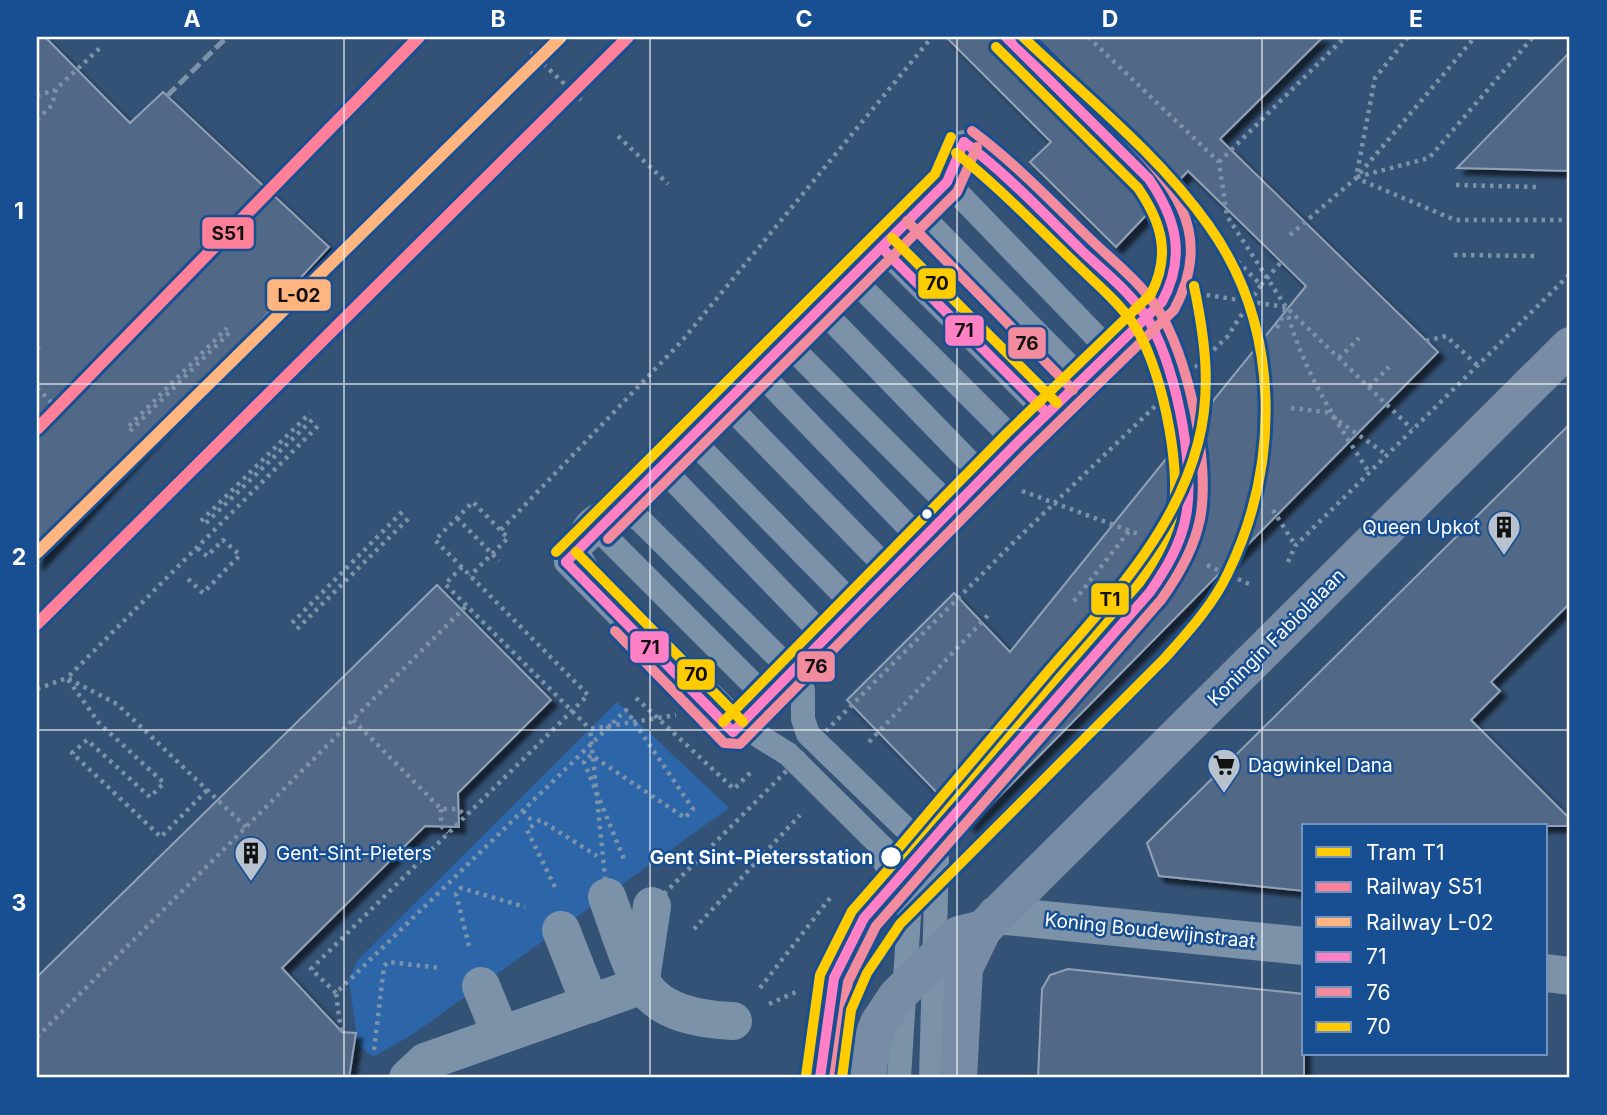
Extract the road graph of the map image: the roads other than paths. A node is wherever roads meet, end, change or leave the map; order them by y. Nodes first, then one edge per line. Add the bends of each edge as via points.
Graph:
1 (947, 182) junction
2 (917, 211) junction
3 (882, 248) junction
4 (852, 278) junction
5 (821, 309) junction
6 (1146, 316) junction
7 (787, 344) junction
8 (1570, 346) edge
9 (1111, 352) junction
10 (758, 371) junction
11 (1083, 380) junction
12 (724, 402) junction
13 (1047, 413) junction
14 (689, 437) junction
15 (1017, 443) junction
16 (660, 466) junction
17 (984, 477) junction
18 (630, 497) junction
19 (953, 509) junction
20 (598, 529) junction
21 (922, 541) junction
22 (891, 572) junction
23 (856, 607) junction
24 (826, 638) junction
25 (801, 662) junction
26 (766, 697) junction
27 (937, 857) junction
28 (611, 876) road end
29 (911, 883) junction
30 (652, 906) road end
31 (552, 913) road end
32 (989, 922) junction
33 (1302, 946) edge
34 (469, 969) road end
35 (1548, 973) edge
36 (1570, 976) edge
37 (640, 986) junction
38 (590, 1004) junction
39 (733, 1021) road end
40 (501, 1035) junction
41 (408, 1078) edge
42 (820, 1078) edge
43 (867, 1078) edge
44 (899, 1078) edge
45 (931, 1078) edge
46 (958, 1078) edge

1 - 2 lane
1 - 6 lane via 964,142 1021,191
1 - 9 lane
2 - 3 lane
2 - 11 lane
3 - 4 lane
3 - 13 lane
4 - 5 lane
4 - 15 lane
5 - 7 lane
5 - 17 lane
6 - 9 lane
6 - 42 lane via 1165,357 1189,476 1188,504 1175,551 1150,592 864,918 834,978
7 - 10 lane
7 - 19 lane
8 - 32 street, Koningin Fabiolalaan
9 - 11 lane
10 - 12 lane
10 - 21 lane
11 - 13 lane
12 - 14 lane
12 - 22 lane
13 - 15 lane
14 - 16 lane
14 - 23 lane
15 - 17 lane
16 - 18 lane
16 - 24 lane
17 - 19 lane
18 - 20 lane
18 - 25 lane
19 - 21 lane
20 - 26 lane
20 - 26 lane via 566,562 733,732
21 - 22 lane
22 - 23 lane
23 - 24 lane
24 - 25 lane
25 - 26 lane
27 - 29 lane via 931,874
27 - 29 lane via 931,840 906,829 808,734 803,690 797,679 639,519 615,509 591,518 578,541 578,553 590,574 743,726 788,754 885,850 889,871
27 - 45 lane
28 - 37 street
29 - 44 lane
30 - 37 street
31 - 38 street
32 - 33 street, Koning Boudewijnstraat
32 - 43 street via 959,935 907,985 879,1023
32 - 46 street via 964,968
34 - 40 street
35 - 36 street
37 - 38 street
37 - 39 street via 656,1002 682,1014
38 - 40 street
40 - 41 street via 425,1062

